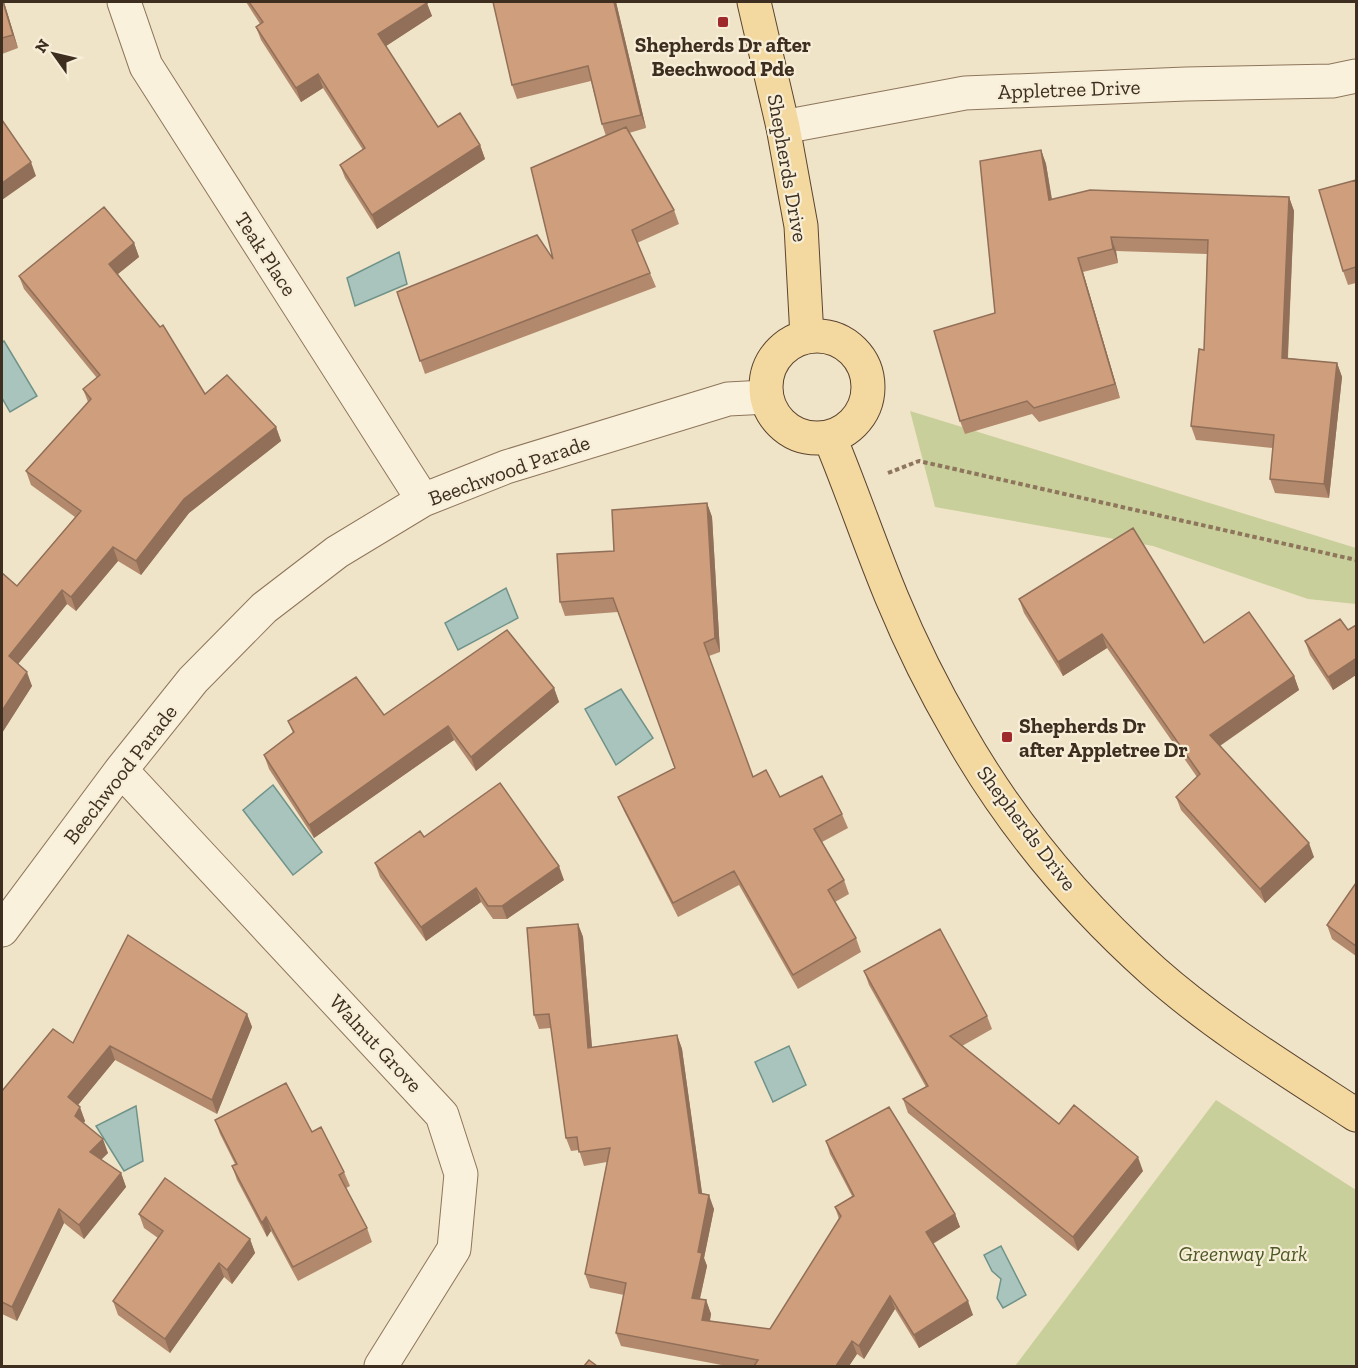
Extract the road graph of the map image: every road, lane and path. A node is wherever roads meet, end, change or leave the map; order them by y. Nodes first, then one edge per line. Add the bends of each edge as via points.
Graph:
1 (124, 2) edge
2 (754, 2) edge
3 (1356, 76) edge
4 (783, 127) junction
5 (807, 337) junction
6 (766, 397) junction
7 (830, 438) junction
8 (850, 488) junction
9 (423, 500) junction
10 (1356, 560) edge
11 (121, 770) junction
12 (2, 930) edge
13 (1356, 1114) edge
14 (381, 1366) edge

1 - 9 street, Teak Place via 146,66
2 - 4 main road, Shepherds Drive
3 - 4 street, Appletree Drive via 1332,81 964,93
4 - 5 main road, Shepherds Drive via 801,226
5 - 6 main road via 791,342 779,352 770,366
5 - 7 main road via 825,336 855,352 865,367 869,384 867,402 859,418
6 - 7 main road via 772,413 796,435
6 - 9 street, Beechwood Parade via 728,399 699,407 506,467
7 - 8 main road, Shepherds Drive
8 - 10 path via 919,461
8 - 13 main road, Shepherds Drive via 892,599 959,733 1053,868 1110,931 1154,972 1214,1019
9 - 11 street, Beechwood Parade via 337,552 264,608 193,680
11 - 12 street, Beechwood Parade
11 - 14 street, Walnut Grove via 442,1115 461,1174 454,1249

